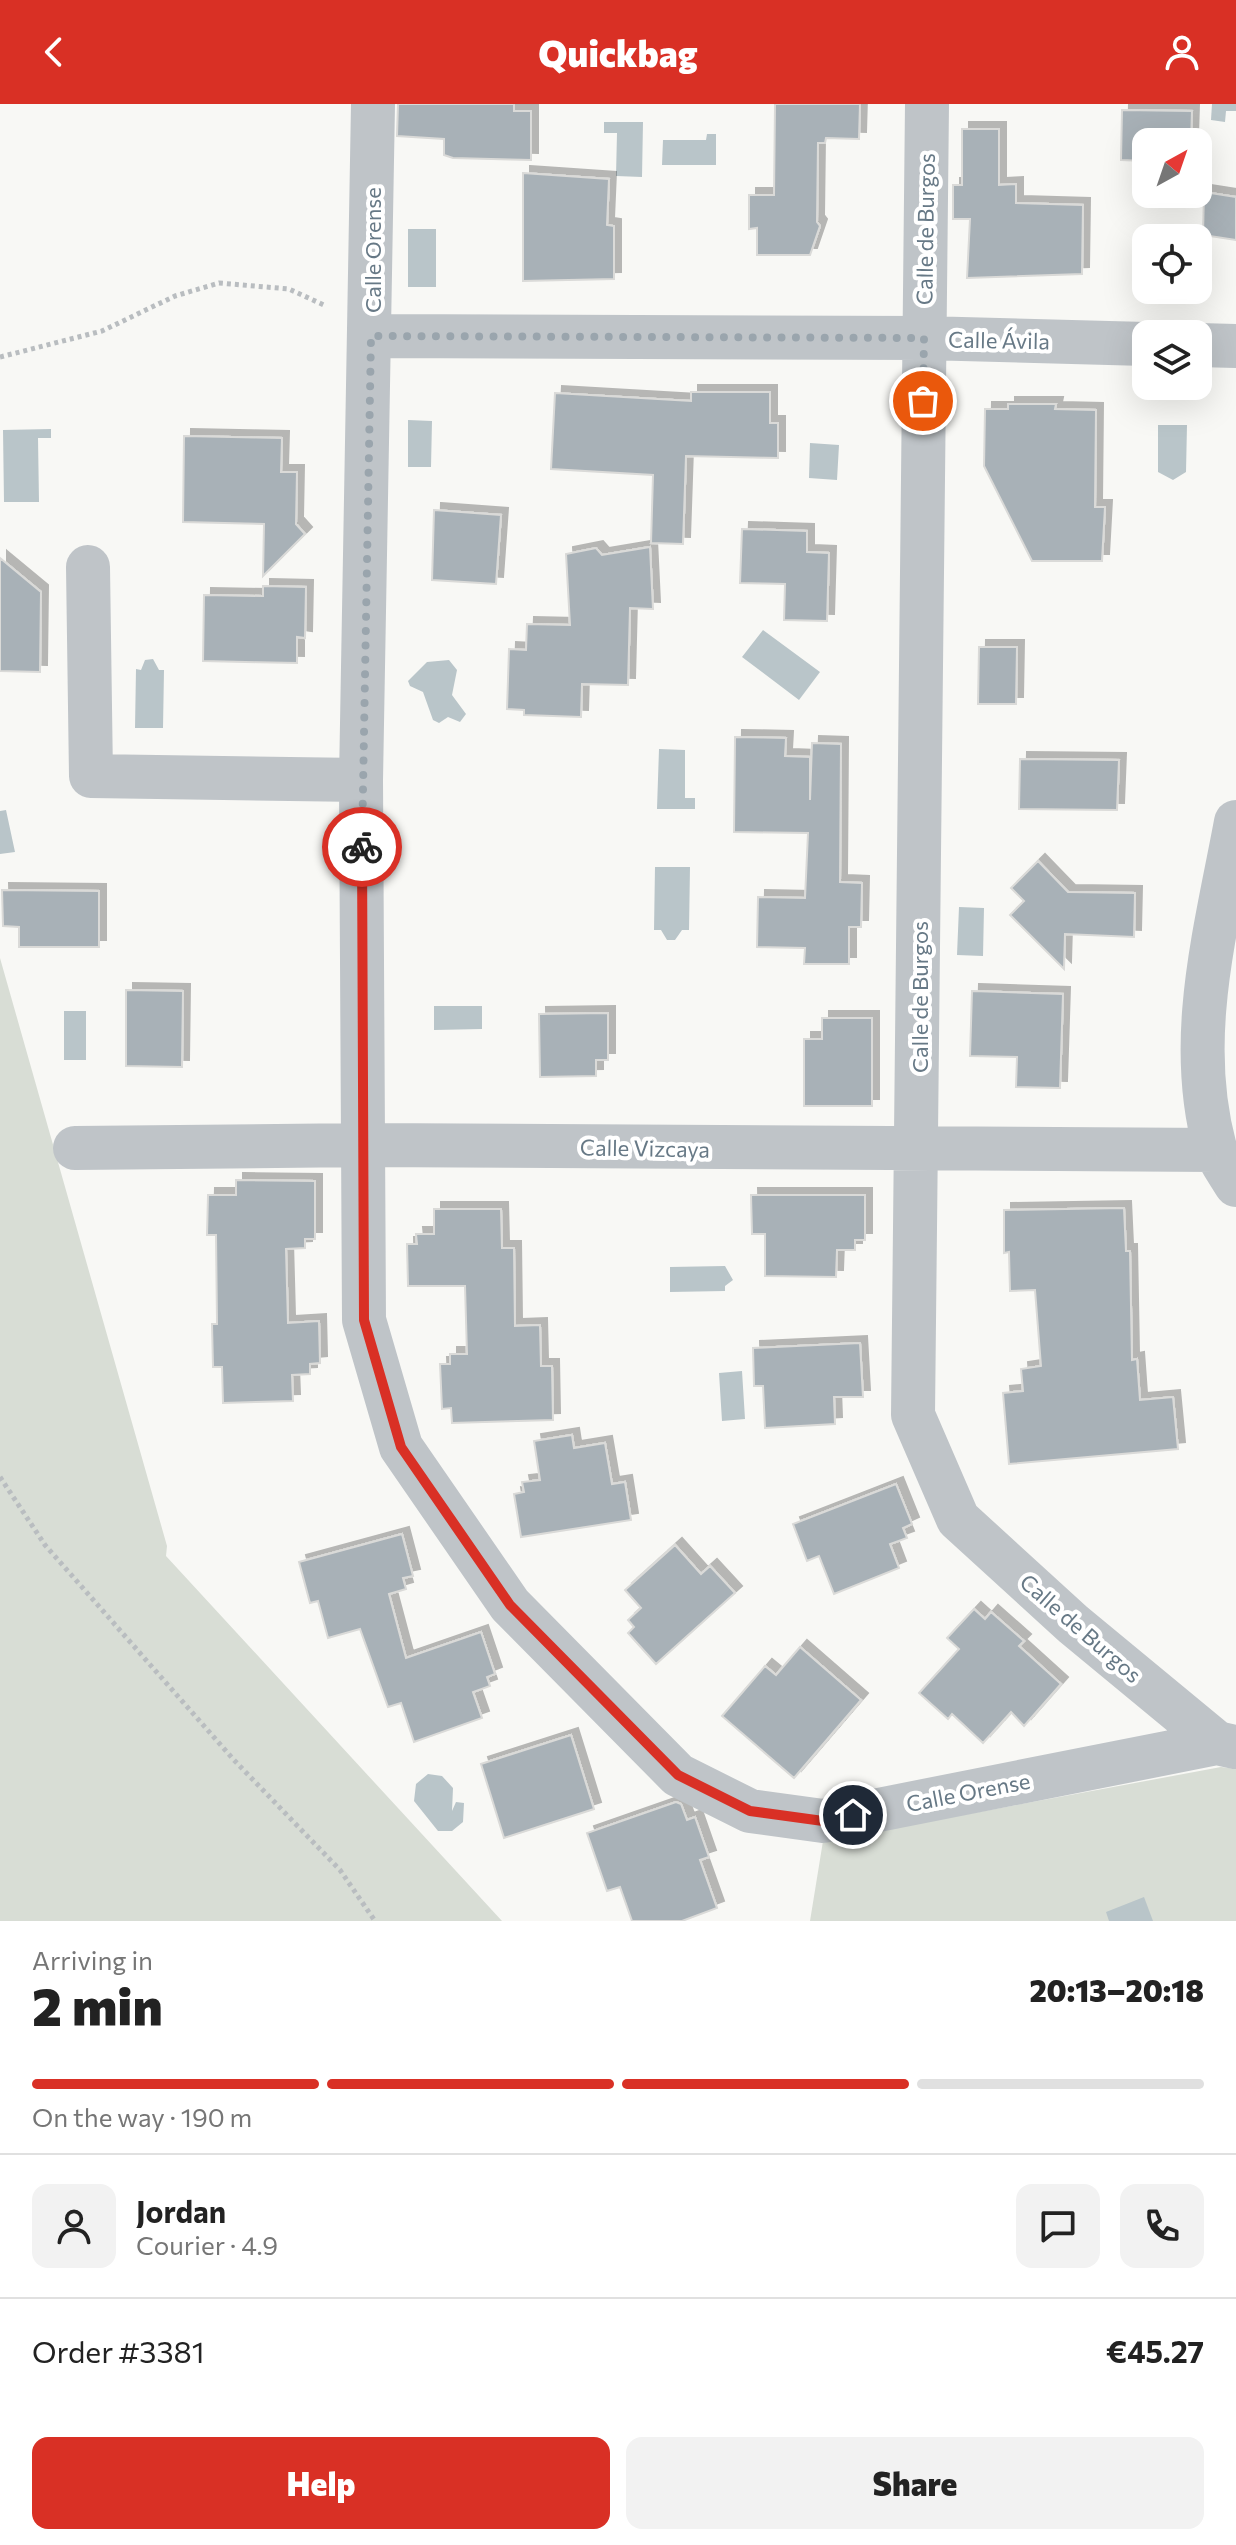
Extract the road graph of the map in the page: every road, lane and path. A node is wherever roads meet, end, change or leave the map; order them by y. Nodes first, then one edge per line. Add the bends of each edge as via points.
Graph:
1 (373, 104) edge
2 (927, 104) edge
3 (371, 336) junction
4 (924, 338) junction
5 (1132, 344) edge
6 (1212, 345) edge
7 (1236, 346) edge
8 (0, 357) edge
9 (88, 567) dead end
10 (361, 780) junction
11 (1236, 822) edge
12 (365, 1145) junction
13 (75, 1148) dead end
14 (918, 1151) junction
15 (1226, 1168) edge
16 (0, 1477) edge
17 (1226, 1745) edge
18 (375, 1921) edge

1 - 3 street, Calle Orense
2 - 4 street, Calle de Burgos
3 - 4 street, Calle Ávila
3 - 8 path via 343,314 289,289 219,283 175,296 102,331
3 - 10 street, Calle Orense
4 - 5 street, Calle Ávila
4 - 14 street, Calle de Burgos
6 - 7 street
9 - 10 street via 91,776
10 - 12 street, Calle Orense
11 - 15 street via 1202,1002 1203,1075
12 - 13 street, Calle Vizcaya
12 - 14 street, Calle Vizcaya
12 - 17 street, Calle Orense via 364,1320 401,1447 510,1605 678,1775 750,1811 823,1821
14 - 15 street, Calle Vizcaya
14 - 17 street, Calle de Burgos via 913,1415 958,1519 1073,1624
16 - 18 path via 45,1545 233,1759 340,1870

